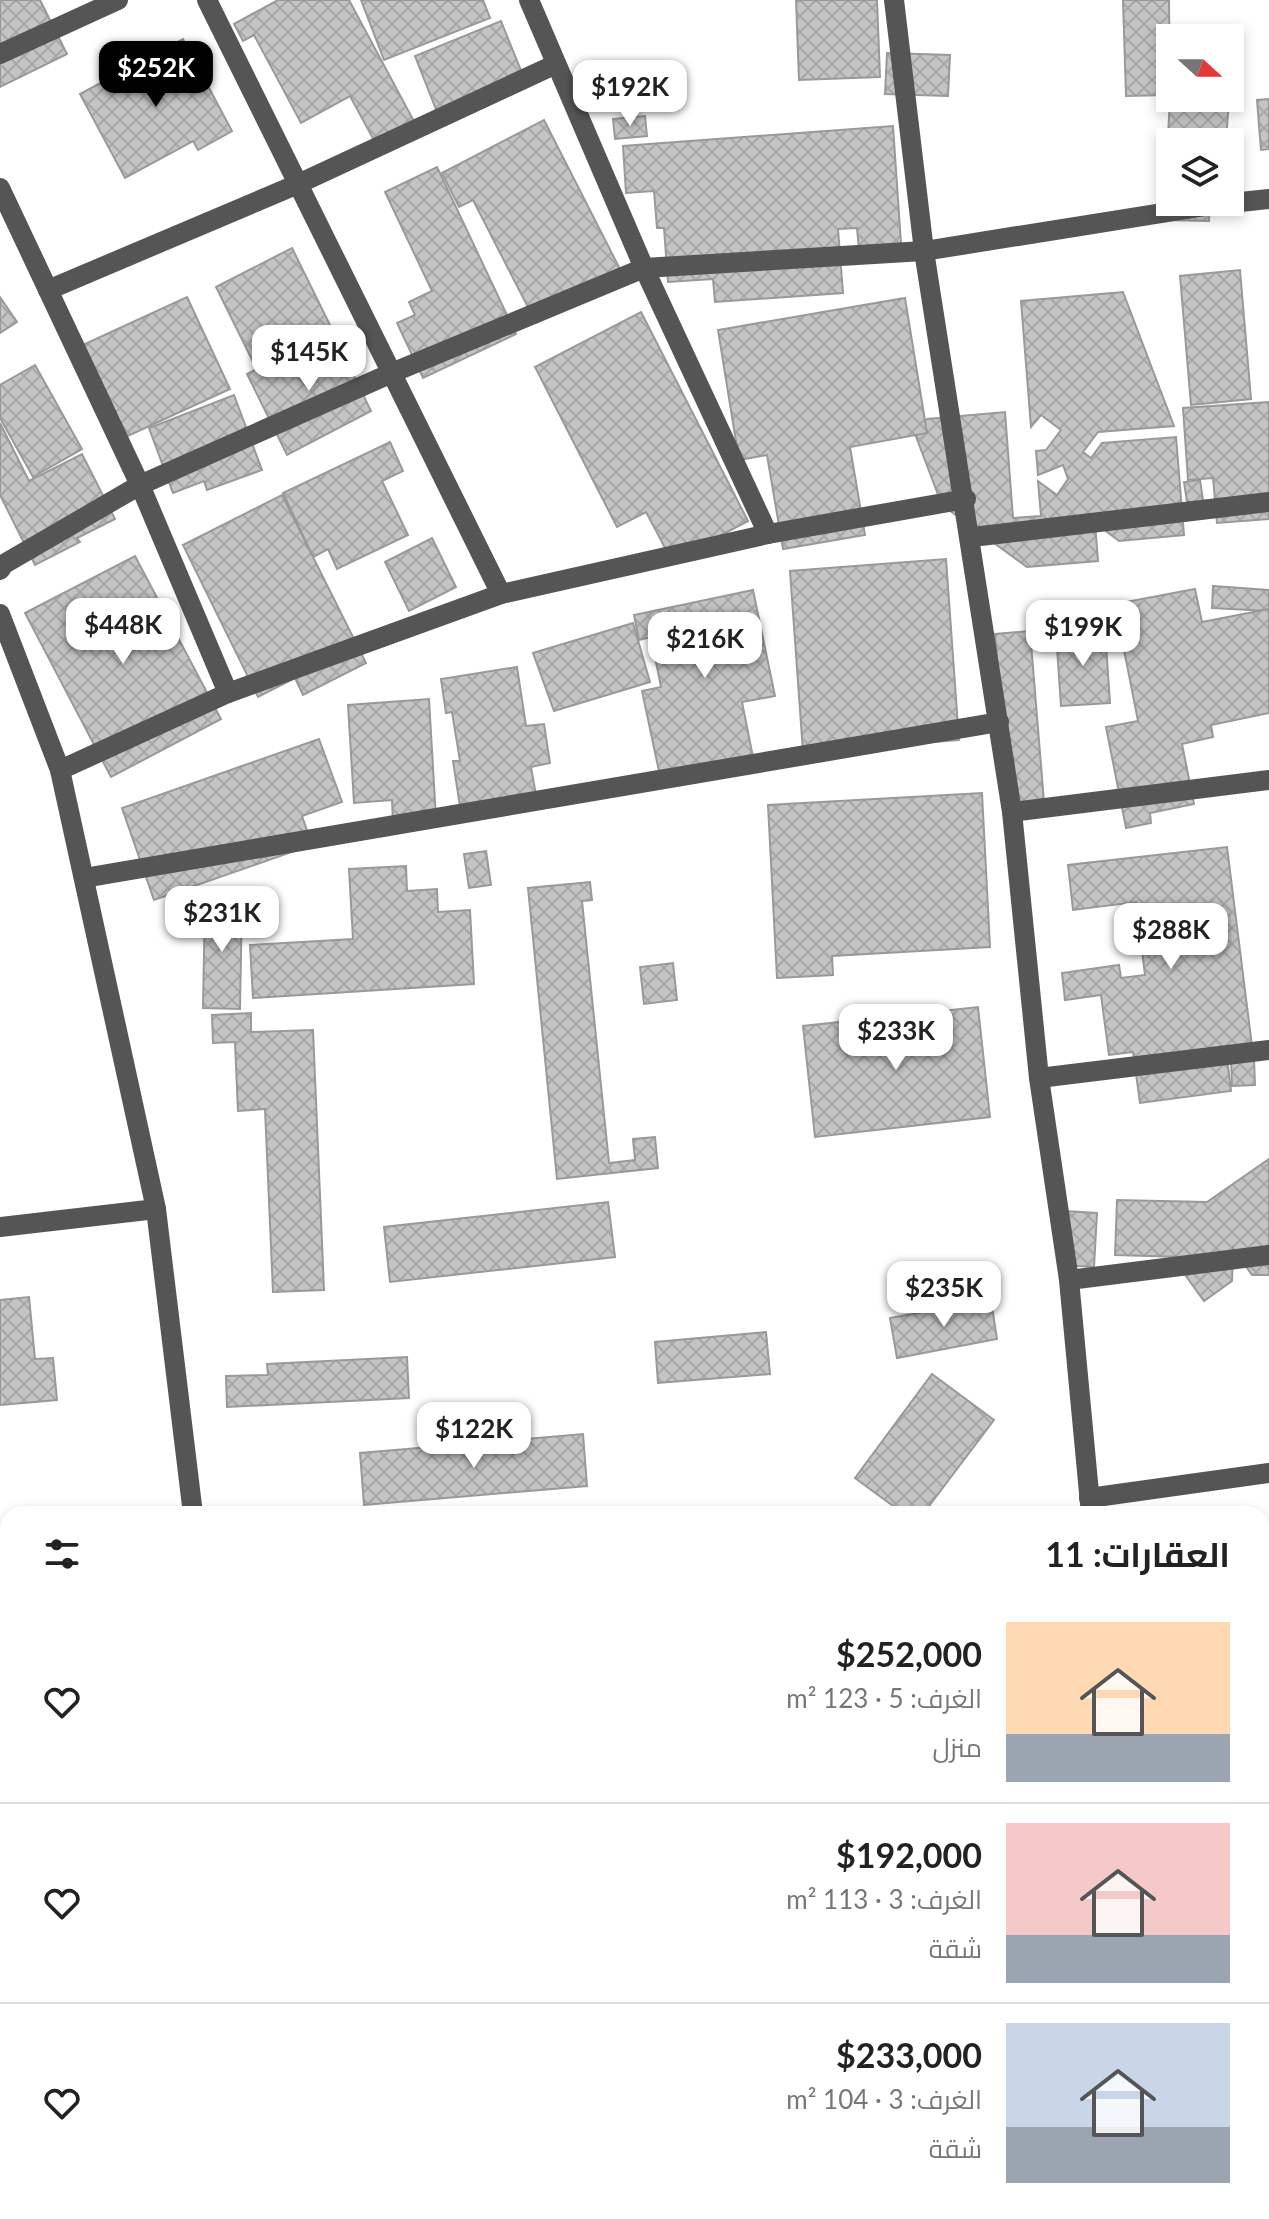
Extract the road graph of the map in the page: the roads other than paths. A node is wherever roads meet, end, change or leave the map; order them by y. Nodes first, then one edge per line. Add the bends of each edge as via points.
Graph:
1 (118, 0) edge
2 (207, 0) edge
3 (529, 0) edge
4 (894, 0) edge
5 (0, 54) edge
6 (554, 65) junction
7 (298, 184) junction
8 (0, 188) edge
9 (1269, 199) edge
10 (924, 251) junction
11 (644, 268) junction
12 (48, 290) junction
13 (394, 372) junction
14 (140, 485) junction
15 (966, 499) junction
16 (1269, 502) edge
17 (768, 534) junction
18 (972, 537) junction
19 (0, 570) edge
20 (501, 594) junction
21 (0, 614) edge
22 (228, 693) junction
23 (999, 722) junction
24 (60, 770) junction
25 (1269, 780) edge
26 (1012, 812) junction
27 (84, 878) junction
28 (1269, 1050) edge
29 (1039, 1078) junction
30 (156, 1209) junction
31 (0, 1227) edge
32 (1269, 1255) edge
33 (1069, 1280) junction
34 (1269, 1473) edge
35 (192, 1506) edge
36 (1090, 1506) edge

1 - 5 street
2 - 7 street
3 - 6 street
4 - 10 street
6 - 7 street
6 - 11 street
7 - 12 street
7 - 13 street
8 - 12 street
9 - 10 street
10 - 11 street
10 - 15 street
11 - 13 street
11 - 17 street
12 - 14 street
13 - 14 street
13 - 20 street
14 - 19 street
14 - 22 street
15 - 17 street
15 - 18 street
16 - 18 street
17 - 20 street
18 - 23 street
20 - 22 street
21 - 24 street
22 - 24 street
23 - 26 street
23 - 27 street
24 - 27 street
25 - 26 street
26 - 29 street
27 - 30 street
28 - 29 street
29 - 33 street
30 - 31 street
30 - 35 street
32 - 33 street
33 - 36 street
34 - 36 street

